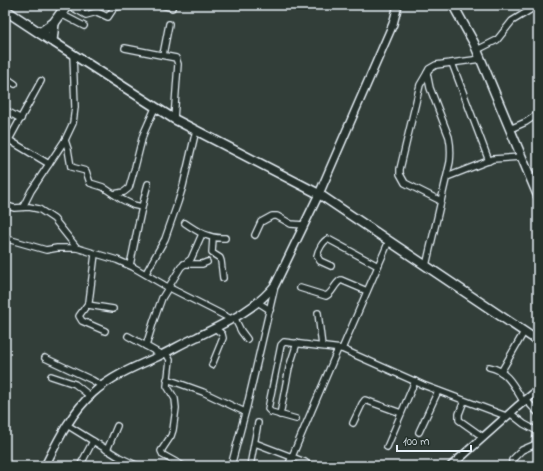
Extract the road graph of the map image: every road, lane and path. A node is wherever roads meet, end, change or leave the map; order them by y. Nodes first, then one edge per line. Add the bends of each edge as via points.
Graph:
1 (67, 5) edge
2 (124, 5) edge
3 (162, 5) edge
4 (398, 5) edge
5 (453, 5) edge
6 (535, 5) edge
7 (172, 8) dead end
8 (6, 13) edge
9 (61, 14) junction
10 (54, 24) junction
11 (169, 24) dead end
12 (84, 26) dead end
13 (40, 33) junction
14 (52, 41) junction
15 (125, 48) dead end
16 (477, 50) junction
17 (73, 55) junction
18 (163, 55) junction
19 (481, 59) junction
20 (452, 63) junction
21 (427, 73) junction
22 (5, 77) edge
23 (41, 81) dead end
24 (15, 84) dead end
25 (155, 108) junction
26 (5, 110) edge
27 (538, 114) edge
28 (21, 119) junction
29 (174, 119) junction
30 (510, 129) junction
31 (196, 130) junction
32 (9, 140) junction
33 (65, 140) junction
34 (5, 147) edge
35 (521, 156) junction
36 (489, 161) junction
37 (49, 164) junction
38 (447, 177) junction
39 (148, 184) dead end
40 (114, 194) junction
41 (319, 194) junction
42 (538, 196) edge
43 (441, 201) junction
44 (7, 206) edge
45 (24, 207) junction
46 (142, 208) junction
47 (5, 213) edge
48 (185, 223) dead end
49 (304, 224) junction
50 (202, 234) junction
51 (255, 235) dead end
52 (213, 238) junction
53 (225, 238) dead end
54 (11, 240) dead end
55 (389, 241) junction
56 (77, 248) junction
57 (95, 254) junction
58 (207, 262) dead end
59 (184, 264) junction
60 (130, 265) junction
61 (331, 266) dead end
62 (378, 266) junction
63 (426, 266) junction
64 (146, 273) junction
65 (223, 278) dead end
66 (275, 285) junction
67 (169, 288) junction
68 (300, 288) dead end
69 (367, 291) junction
70 (259, 302) junction
71 (88, 305) junction
72 (113, 309) dead end
73 (270, 310) junction
74 (318, 313) dead end
75 (233, 318) junction
76 (215, 328) junction
77 (105, 330) dead end
78 (524, 332) junction
79 (128, 336) dead end
80 (247, 339) dead end
81 (538, 341) edge
82 (297, 343) junction
83 (146, 346) junction
84 (322, 346) junction
85 (340, 349) junction
86 (164, 354) junction
87 (45, 358) dead end
88 (212, 365) dead end
89 (489, 367) dead end
90 (501, 372) junction
91 (51, 376) dead end
92 (167, 379) junction
93 (414, 381) junction
94 (102, 386) junction
95 (538, 390) edge
96 (438, 391) junction
97 (90, 396) junction
98 (464, 400) junction
99 (525, 400) junction
100 (245, 412) junction
101 (401, 413) junction
102 (538, 413) edge
103 (280, 415) junction
104 (508, 415) junction
105 (296, 418) dead end
106 (258, 423) dead end
107 (353, 423) dead end
108 (67, 425) junction
109 (117, 426) dead end
110 (538, 429) edge
111 (419, 432) dead end
112 (483, 437) junction
113 (93, 441) junction
114 (255, 443) junction
115 (537, 446) edge
116 (387, 447) dead end
117 (107, 450) junction
118 (292, 457) junction
119 (81, 464) dead end
120 (45, 466) edge
121 (138, 466) edge
122 (183, 466) edge
123 (231, 466) edge
124 (250, 466) edge
125 (288, 466) edge
126 (309, 466) edge
127 (452, 466) edge
128 (514, 466) edge

1 - 2 street via 86,15 97,12 108,17 114,8
1 - 9 highway
3 - 7 street
4 - 41 street via 393,24
5 - 16 main road
6 - 16 street via 512,21 497,40
8 - 13 highway
9 - 10 highway
9 - 12 street
10 - 13 highway
10 - 14 highway
11 - 18 street
13 - 14 highway
14 - 17 main road
15 - 18 street
16 - 19 main road
17 - 25 main road
17 - 33 street via 75,107 73,123
18 - 29 street via 178,60
19 - 20 street
19 - 30 main road
20 - 21 street via 431,67
20 - 36 street
21 - 38 street via 451,144
21 - 43 street via 420,85 413,111 400,174 406,182
22 - 24 street
23 - 28 street
25 - 29 main road
25 - 40 street via 143,135 128,188 124,192
26 - 28 street
27 - 30 street
28 - 32 street
29 - 31 main road
30 - 35 main road
31 - 41 main road
31 - 64 street via 180,197 165,239
32 - 34 street
32 - 37 street
33 - 37 street
33 - 40 street via 71,167 86,171 90,183
35 - 36 street
35 - 42 main road
36 - 38 street
37 - 45 street
38 - 43 street
39 - 46 street
40 - 46 street
41 - 49 street
41 - 55 main road
43 - 63 street
44 - 45 street
44 - 47 street
45 - 56 street via 34,207 51,216
46 - 60 street
48 - 50 street
49 - 51 street via 292,224 272,216 261,222
49 - 66 street
50 - 52 street
50 - 59 street via 190,259
52 - 53 street
52 - 65 street via 212,253 221,261
54 - 56 street via 46,250
55 - 62 street
55 - 63 main road
56 - 57 street
57 - 60 street
57 - 71 street
58 - 59 street
59 - 67 street
60 - 64 street
61 - 62 street via 320,261 317,256 328,239
62 - 69 street
63 - 78 main road
64 - 67 street
66 - 70 street
66 - 73 street
67 - 75 street
67 - 83 street via 156,311
68 - 69 street via 326,296 341,280
69 - 85 street
70 - 73 street
70 - 75 street
71 - 72 street
71 - 77 street via 80,313 82,321
73 - 100 street
74 - 84 street
75 - 76 street
75 - 80 street
76 - 86 street
76 - 88 street via 223,338
78 - 81 main road
78 - 90 street
79 - 83 street
82 - 84 street
82 - 103 street via 289,368
82 - 103 street via 284,342 281,345 267,406 269,411
83 - 86 street
84 - 85 street
85 - 93 street
85 - 118 street
86 - 92 street via 170,360
86 - 94 street
87 - 94 street
89 - 90 street
90 - 99 street
91 - 97 street via 75,384
92 - 100 street via 203,392
92 - 122 street via 167,386 176,403 175,419 171,436 161,451 163,455
93 - 96 street
93 - 101 street
94 - 97 street
95 - 99 street
96 - 98 street
96 - 111 street
97 - 108 street
98 - 104 street
98 - 112 street via 459,420
99 - 102 street
99 - 104 street
100 - 123 street
101 - 107 street via 365,400
101 - 116 street
103 - 105 street
104 - 110 street
104 - 112 street
106 - 114 street
108 - 113 street
108 - 120 street
109 - 117 street
110 - 115 street
112 - 127 street
113 - 117 street
113 - 119 street
114 - 118 street
114 - 124 street
115 - 128 street via 522,450 512,460
117 - 121 street
118 - 125 street
118 - 126 street

